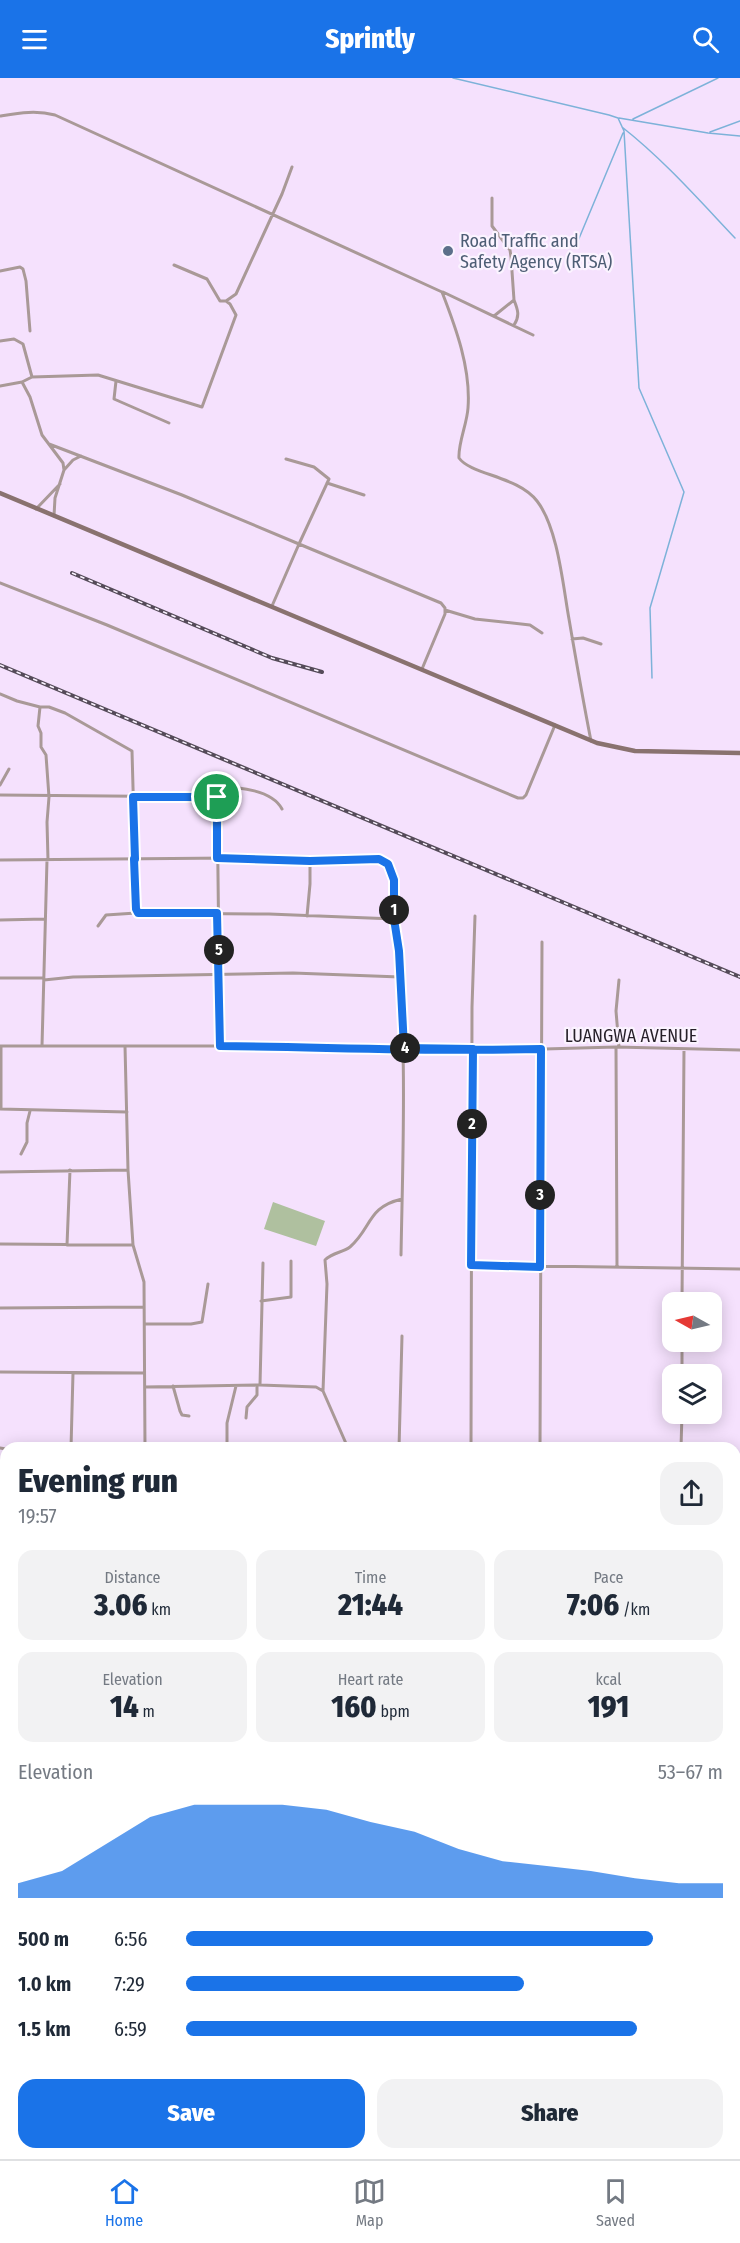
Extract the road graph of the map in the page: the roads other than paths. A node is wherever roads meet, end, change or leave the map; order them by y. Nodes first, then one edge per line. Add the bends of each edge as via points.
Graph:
1 (0, 116) edge
2 (292, 167) dead end
3 (492, 198) dead end
4 (273, 214) junction
5 (174, 265) dead end
6 (0, 271) edge
7 (442, 292) junction
8 (514, 300) junction
9 (226, 301) junction
10 (494, 316) junction
11 (514, 325) junction
12 (30, 331) dead end
13 (533, 335) dead end
14 (0, 341) edge
15 (32, 377) junction
16 (116, 381) junction
17 (22, 382) junction
18 (0, 386) edge
19 (169, 423) dead end
20 (49, 444) junction
21 (82, 456) junction
22 (286, 459) dead end
23 (64, 470) junction
24 (60, 483) junction
25 (327, 483) junction
26 (0, 493) edge
27 (364, 495) dead end
28 (36, 508) junction
29 (54, 516) junction
30 (299, 544) junction
31 (0, 583) edge
32 (272, 606) junction
33 (445, 609) junction
34 (542, 633) dead end
35 (573, 639) junction
36 (602, 644) dead end
37 (422, 669) junction
38 (0, 694) edge
39 (40, 707) junction
40 (555, 726) junction
41 (591, 741) junction
42 (740, 753) edge
43 (9, 769) dead end
44 (0, 785) edge
45 (0, 795) edge
46 (49, 797) junction
47 (133, 797) junction
48 (217, 797) junction
49 (282, 809) dead end
50 (217, 858) junction
51 (134, 859) junction
52 (0, 860) edge
53 (47, 860) junction
54 (310, 861) junction
55 (138, 913) junction
56 (217, 913) junction
57 (307, 916) junction
58 (475, 916) dead end
59 (45, 919) junction
60 (394, 919) junction
61 (0, 920) edge
62 (98, 926) dead end
63 (542, 942) dead end
64 (220, 976) junction
65 (400, 977) junction
66 (0, 978) edge
67 (44, 979) junction
68 (618, 980) dead end
69 (0, 1046) edge
70 (42, 1046) junction
71 (126, 1046) junction
72 (220, 1046) junction
73 (618, 1047) junction
74 (404, 1048) junction
75 (473, 1049) junction
76 (541, 1049) junction
77 (684, 1049) junction
78 (740, 1050) edge
79 (0, 1109) edge
80 (31, 1111) junction
81 (127, 1112) junction
82 (21, 1154) dead end
83 (70, 1170) junction
84 (128, 1170) junction
85 (0, 1172) edge
86 (402, 1200) junction
87 (0, 1244) edge
88 (67, 1245) junction
89 (134, 1245) junction
90 (401, 1255) dead end
91 (291, 1261) dead end
92 (263, 1263) dead end
93 (471, 1265) junction
94 (540, 1267) junction
95 (617, 1267) junction
96 (682, 1268) junction
97 (740, 1269) edge
98 (208, 1284) dead end
99 (682, 1292) edge
100 (261, 1301) junction
101 (144, 1306) junction
102 (0, 1308) edge
103 (145, 1324) junction
104 (402, 1336) dead end
105 (0, 1372) edge
106 (144, 1372) junction
107 (73, 1373) junction
108 (173, 1386) junction
109 (236, 1386) junction
110 (259, 1386) junction
111 (144, 1387) junction
112 (323, 1391) junction
113 (189, 1416) dead end
114 (246, 1418) dead end
115 (682, 1424) edge
116 (71, 1442) edge
117 (145, 1442) edge
118 (227, 1442) edge
119 (345, 1442) edge
120 (399, 1442) edge
121 (471, 1442) edge
122 (540, 1442) edge
123 (681, 1442) edge

1 - 4 street via 31,111 55,115
2 - 4 street
3 - 8 street via 492,226 510,250
4 - 7 street
4 - 9 street via 236,294
5 - 9 street via 207,279 220,301
6 - 12 street via 23,269
7 - 10 street
7 - 35 street via 467,375 467,423 459,458 525,489 544,510 560,566
8 - 10 street
8 - 11 street via 519,310
9 - 16 street via 236,315 202,407
10 - 11 street
11 - 13 street
14 - 15 street via 14,339 23,344
15 - 16 street via 98,375
15 - 17 street
16 - 19 street via 114,399
17 - 18 street
17 - 20 street
20 - 21 street
20 - 23 street
21 - 23 street
21 - 30 street
22 - 25 street via 314,467 329,479
23 - 24 street
24 - 28 street
24 - 29 street
25 - 27 street
25 - 30 street
26 - 28 main road
28 - 29 main road
29 - 32 main road
30 - 32 street
30 - 33 street via 441,603
31 - 40 street via 518,798 526,795
32 - 37 main road
33 - 34 street via 474,619 530,625
33 - 37 street
35 - 36 street
35 - 41 street
37 - 40 main road
38 - 39 street
39 - 46 street via 38,726 46,755
39 - 47 street via 65,713 132,751
40 - 41 main road
41 - 42 main road via 635,751
43 - 44 street
45 - 46 street
46 - 47 street
46 - 53 street
47 - 48 street
47 - 51 street
48 - 49 street via 220,786 247,788 276,801
48 - 50 street
50 - 51 street
50 - 54 street
50 - 56 street
51 - 53 street
51 - 55 street
52 - 53 street
53 - 59 street
54 - 57 street
54 - 60 street via 384,861 394,880
55 - 56 street
55 - 62 street via 106,915
56 - 57 street
56 - 64 street
57 - 60 street
58 - 75 street
59 - 61 street
59 - 67 street
60 - 65 street
63 - 76 street
64 - 65 street via 293,973
64 - 67 street
64 - 72 street
65 - 74 street
66 - 67 street
67 - 70 street
68 - 73 street
69 - 70 street, LUANGWA AVENUE
69 - 79 street
70 - 71 street, LUANGWA AVENUE
71 - 72 street, LUANGWA AVENUE
71 - 81 street
72 - 74 street, LUANGWA AVENUE
73 - 76 street, LUANGWA AVENUE
73 - 77 street, LUANGWA AVENUE
73 - 95 street
74 - 75 street, LUANGWA AVENUE
74 - 86 street
75 - 76 street, LUANGWA AVENUE
75 - 93 street
76 - 94 street
77 - 78 street, LUANGWA AVENUE
77 - 96 street
79 - 80 street
80 - 81 street
80 - 82 street via 27,1142
81 - 84 street
83 - 84 street
83 - 85 street
83 - 88 street
84 - 89 street
86 - 90 street
86 - 112 street via 381,1207 353,1244 325,1260
87 - 88 street
88 - 89 street
89 - 101 street via 144,1282
91 - 100 street via 291,1297
92 - 100 street
93 - 94 street
93 - 121 street
94 - 95 street
94 - 122 street
95 - 96 street
96 - 97 street
96 - 99 street
98 - 103 street via 202,1322
100 - 110 street
101 - 102 street
101 - 103 street
103 - 106 street
104 - 120 street
105 - 107 street
106 - 107 street
106 - 111 street
107 - 116 street
108 - 109 street
108 - 111 street
108 - 113 street via 180,1411
109 - 110 street
109 - 118 street via 227,1423
110 - 112 street via 310,1386
110 - 114 street
111 - 117 street
112 - 119 street
115 - 123 street

